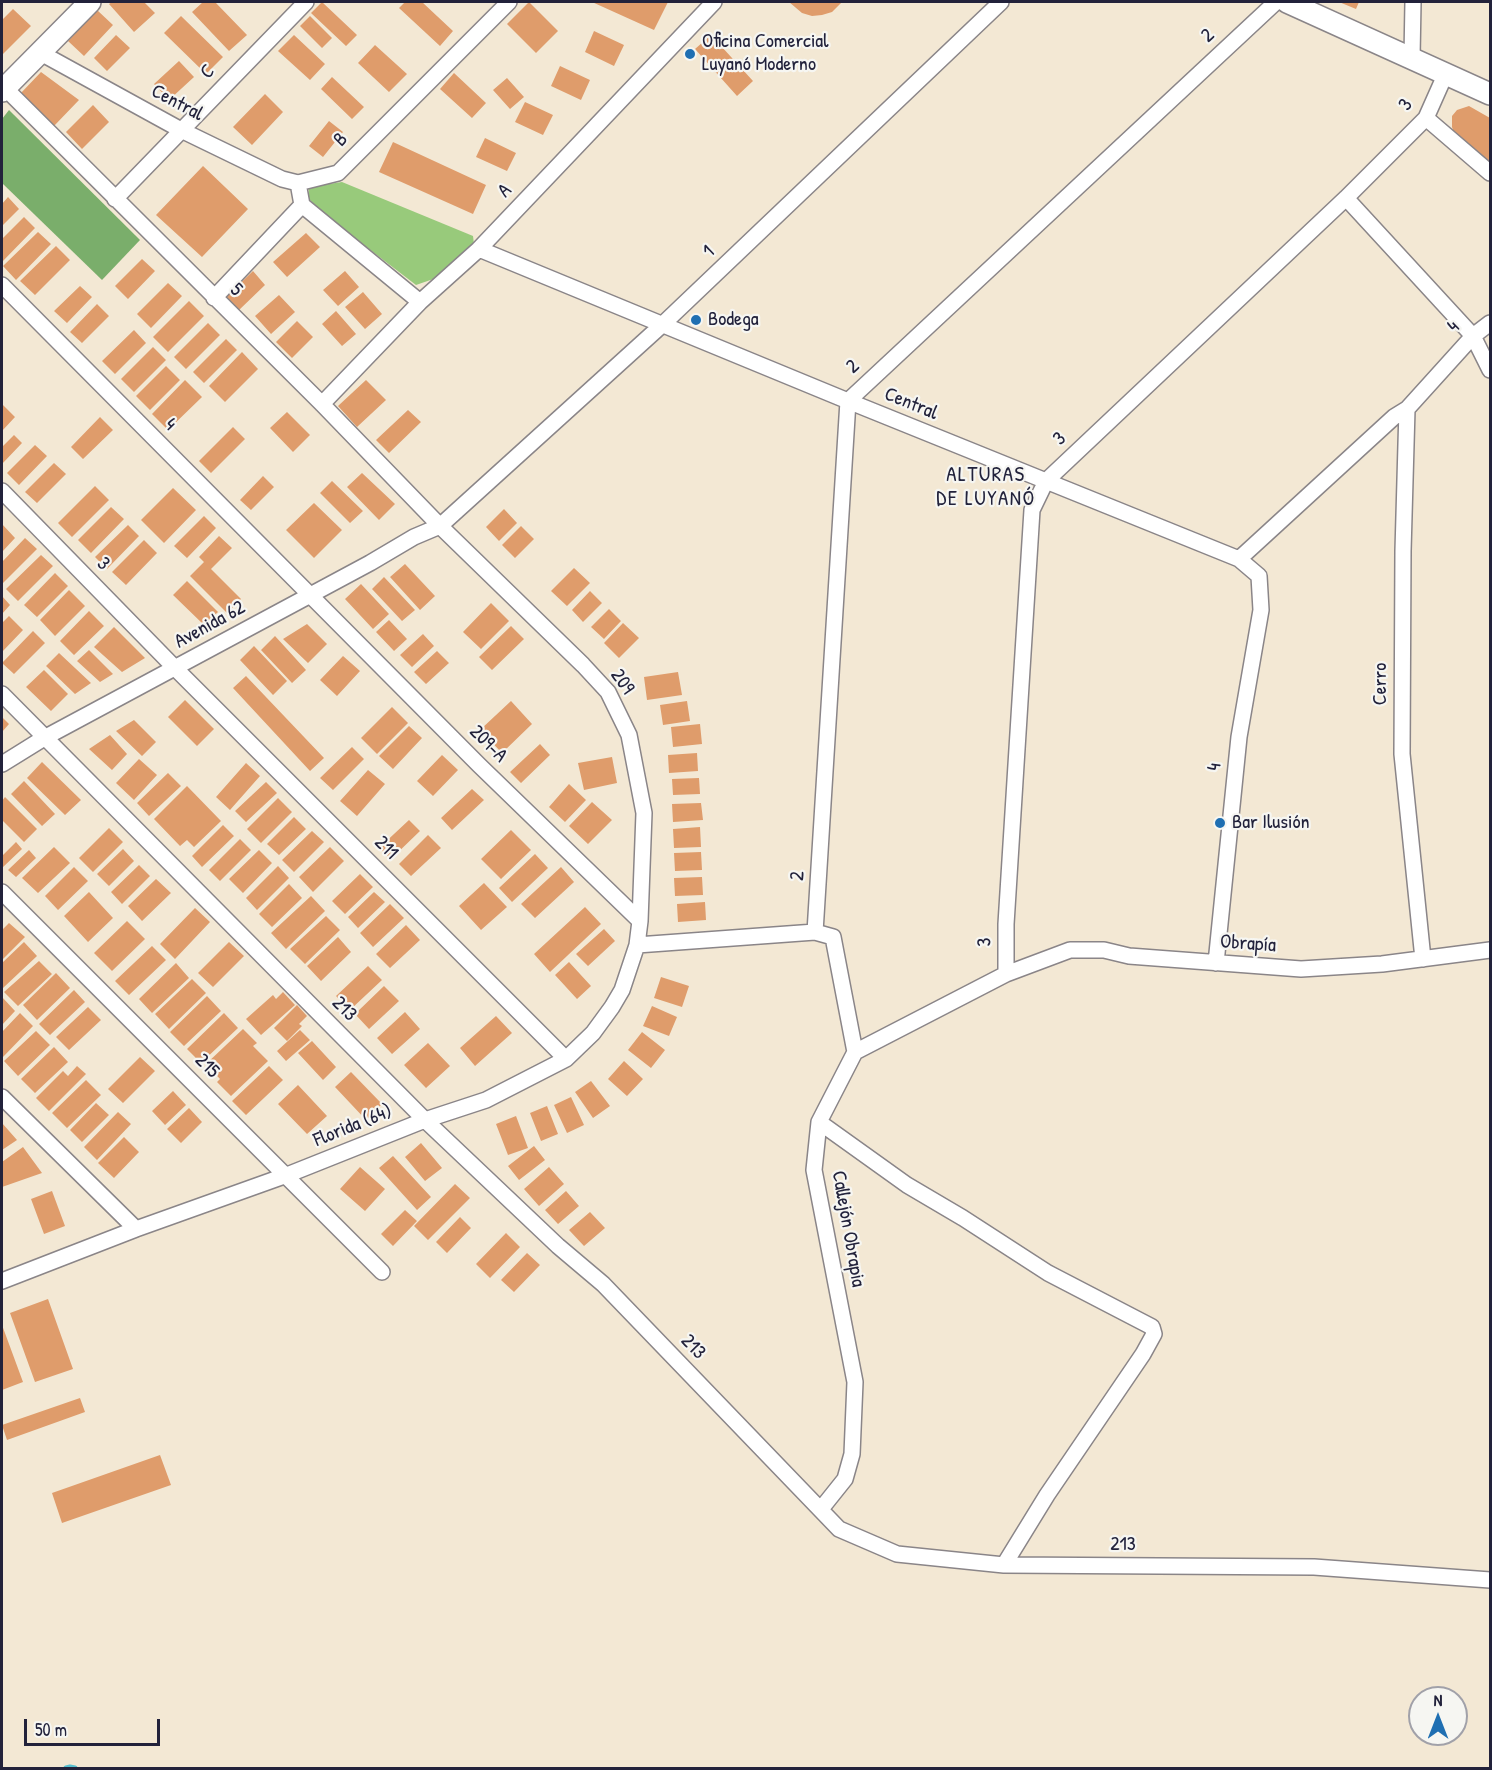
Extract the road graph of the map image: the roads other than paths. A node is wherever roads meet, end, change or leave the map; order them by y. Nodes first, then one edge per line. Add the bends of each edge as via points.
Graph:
1 (90, 2) edge
2 (306, 2) edge
3 (509, 2) edge
4 (714, 2) edge
5 (1001, 2) edge
6 (1275, 2) edge
7 (1287, 2) edge
8 (1413, 2) edge
9 (39, 52) junction
10 (1412, 57) junction
11 (1446, 73) junction
12 (2, 88) edge
13 (1491, 94) edge
14 (1426, 118) junction
15 (181, 129) junction
16 (1491, 173) edge
17 (298, 183) junction
18 (1346, 198) junction
19 (115, 199) junction
20 (302, 205) junction
21 (479, 249) junction
22 (2, 285) edge
23 (214, 298) junction
24 (420, 302) junction
25 (1491, 323) edge
26 (663, 324) junction
27 (1473, 336) junction
28 (1491, 370) edge
29 (848, 401) junction
30 (322, 404) junction
31 (1407, 409) junction
32 (1046, 481) junction
33 (2, 490) edge
34 (440, 526) junction
35 (1239, 559) junction
36 (1258, 576) joint
37 (309, 594) junction
38 (175, 668) junction
39 (2, 694) edge
40 (44, 738) junction
41 (2, 764) edge
42 (2, 892) edge
43 (640, 921) junction
44 (815, 932) junction
45 (637, 945) junction
46 (1491, 950) edge
47 (1423, 959) junction
48 (1216, 963) junction
49 (1006, 974) junction
50 (855, 1052) junction
51 (566, 1059) junction
52 (2, 1097) edge
53 (425, 1120) junction
54 (819, 1122) junction
55 (287, 1175) junction
56 (136, 1229) junction
57 (382, 1272) dead end
58 (2, 1281) edge
59 (821, 1509) junction
60 (1004, 1565) junction
61 (1491, 1580) edge

1 - 9 main road
2 - 15 street, C
3 - 17 street, B via 338,172
4 - 21 street, A
5 - 26 street, 1
6 - 29 street, 2
7 - 10 main road
8 - 10 street
9 - 12 main road
9 - 15 street, Central
10 - 11 main road
11 - 13 main road
11 - 14 street, 3
12 - 19 street, 5
14 - 16 street
14 - 18 street, 3
15 - 17 street, Central via 282,179
15 - 19 street, C
17 - 20 street
18 - 27 street
18 - 32 street, 3
19 - 23 street, 5
20 - 23 street
20 - 24 street
21 - 24 street, A
21 - 26 street, Central
22 - 37 street, 4
23 - 30 street, 5
24 - 30 street, A
25 - 27 street, 4
26 - 29 street, Central
26 - 34 street, 1
27 - 28 street
27 - 31 street, 4
29 - 32 street, Central
29 - 44 street, 2
30 - 34 street, 5
31 - 35 street, 4
31 - 47 street, Cerro via 1402,754
32 - 35 street, Central
32 - 49 street, 3 via 1032,510
33 - 38 street, 3
34 - 37 street, Avenida 62
34 - 43 street, 209 via 608,692 629,735 644,813
35 - 36 street, Central
36 - 48 street, 4 via 1261,610 1239,737
37 - 38 street, Avenida 62
37 - 43 street, 209-A
38 - 40 street, Avenida 62
38 - 51 street, 211
39 - 40 street
40 - 41 street, Avenida 62
40 - 53 street, 213
42 - 55 street, 215
43 - 45 street, Florida (64)
44 - 45 street
44 - 50 street via 833,937
45 - 51 street, Florida (64) via 612,1007 593,1034
46 - 47 street, Obrapía
47 - 48 street, Obrapía via 1301,969
48 - 49 street, Obrapía via 1129,956 1104,950 1070,950
49 - 50 street
50 - 54 street, Callejón Obrapia
51 - 53 street, Florida (64) via 486,1100
52 - 56 street
53 - 55 street, Florida (64)
53 - 59 street, 213 via 603,1284
54 - 59 street, Callejón Obrapia via 814,1170 855,1382 852,1454 845,1479
54 - 60 street via 907,1185 1048,1273 1152,1327 1155,1334
55 - 56 street, Florida (64)
55 - 57 street, 215
56 - 58 street, Florida (64)
59 - 60 street, 213 via 839,1530 897,1554
60 - 61 street, 213 via 1314,1567

